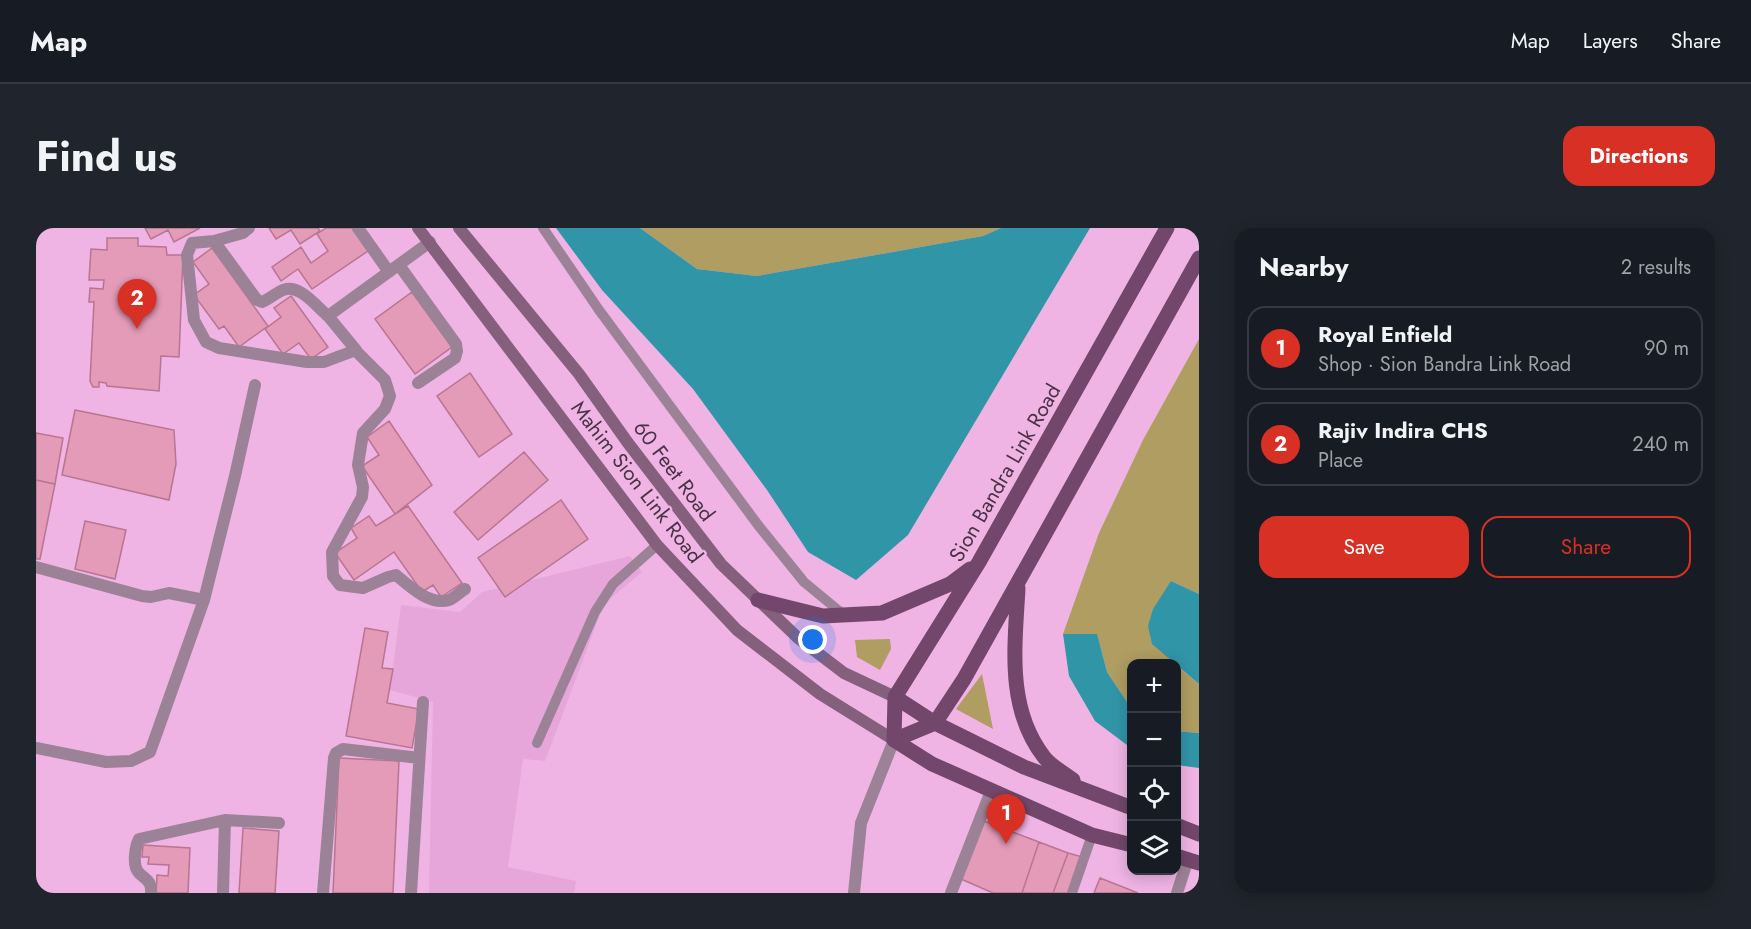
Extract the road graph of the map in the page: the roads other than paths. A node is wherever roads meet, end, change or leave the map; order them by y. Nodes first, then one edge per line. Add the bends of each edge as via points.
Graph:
1 (249, 228) edge
2 (358, 228) edge
3 (418, 228) edge
4 (459, 228) edge
5 (543, 228) edge
6 (1167, 228) edge
7 (214, 242) junction
8 (430, 242) junction
9 (1199, 258) edge
10 (394, 268) junction
11 (328, 316) junction
12 (354, 349) junction
13 (418, 383) dead end
14 (255, 385) dead end
15 (657, 545) junction
16 (979, 562) junction
17 (36, 567) edge
18 (1019, 582) junction
19 (465, 589) dead end
20 (204, 600) junction
21 (758, 600) junction
22 (844, 615) junction
23 (894, 698) junction
24 (423, 702) dead end
25 (935, 723) junction
26 (894, 740) junction
27 (537, 743) dead end
28 (36, 748) edge
29 (420, 758) junction
30 (1085, 789) junction
31 (991, 791) junction
32 (1127, 805) edge
33 (225, 820) junction
34 (279, 823) dead end
35 (1181, 827) edge
36 (1199, 834) edge
37 (1092, 835) junction
38 (1127, 844) edge
39 (1188, 860) edge
40 (151, 893) edge
41 (223, 893) edge
42 (323, 893) edge
43 (411, 893) edge
44 (854, 893) edge
45 (951, 893) edge
46 (1072, 893) edge
47 (1177, 893) edge

1 - 7 street
2 - 10 street
3 - 8 main road, Mahim Sion Link Road
4 - 21 main road, 60 Feet Road via 579,374 722,564
5 - 22 lane via 758,525 804,582
6 - 16 main road, Sion Bandra Link Road
7 - 11 street via 257,300 262,302 292,288
7 - 12 street via 192,243 188,255 194,320 206,342 219,348 307,362 324,362
8 - 10 street
8 - 15 main road, Mahim Sion Link Road
9 - 18 main road
10 - 11 street
10 - 13 street via 456,344 454,358
11 - 12 street
12 - 19 street via 385,380 390,396 385,409 363,433 358,465 362,497 332,552 333,576 340,585 363,588 396,575 421,596 437,600 448,601
14 - 20 street
15 - 26 main road, Mahim Sion Link Road via 737,630 820,694
15 - 27 lane via 613,584 595,612
16 - 22 main road via 950,584 882,613
16 - 23 main road, Sion Bandra Link Road
17 - 20 street via 142,596 169,593
18 - 25 main road
18 - 30 main road via 1014,667 1026,726 1045,759
20 - 28 street via 150,752 131,762 106,762
21 - 22 main road via 823,616
21 - 23 main road, 60 Feet Road via 798,638 844,673
23 - 25 main road
23 - 26 main road
24 - 29 street
25 - 26 main road
25 - 30 main road via 1024,767
26 - 31 main road via 932,764
26 - 44 street via 861,823
29 - 42 street via 343,749 336,753
29 - 43 street
30 - 32 main road
31 - 37 main road
31 - 45 street
33 - 34 street
33 - 40 street via 139,839 135,867 149,880
33 - 41 street
35 - 36 main road
37 - 38 main road
37 - 46 lane
39 - 47 street

